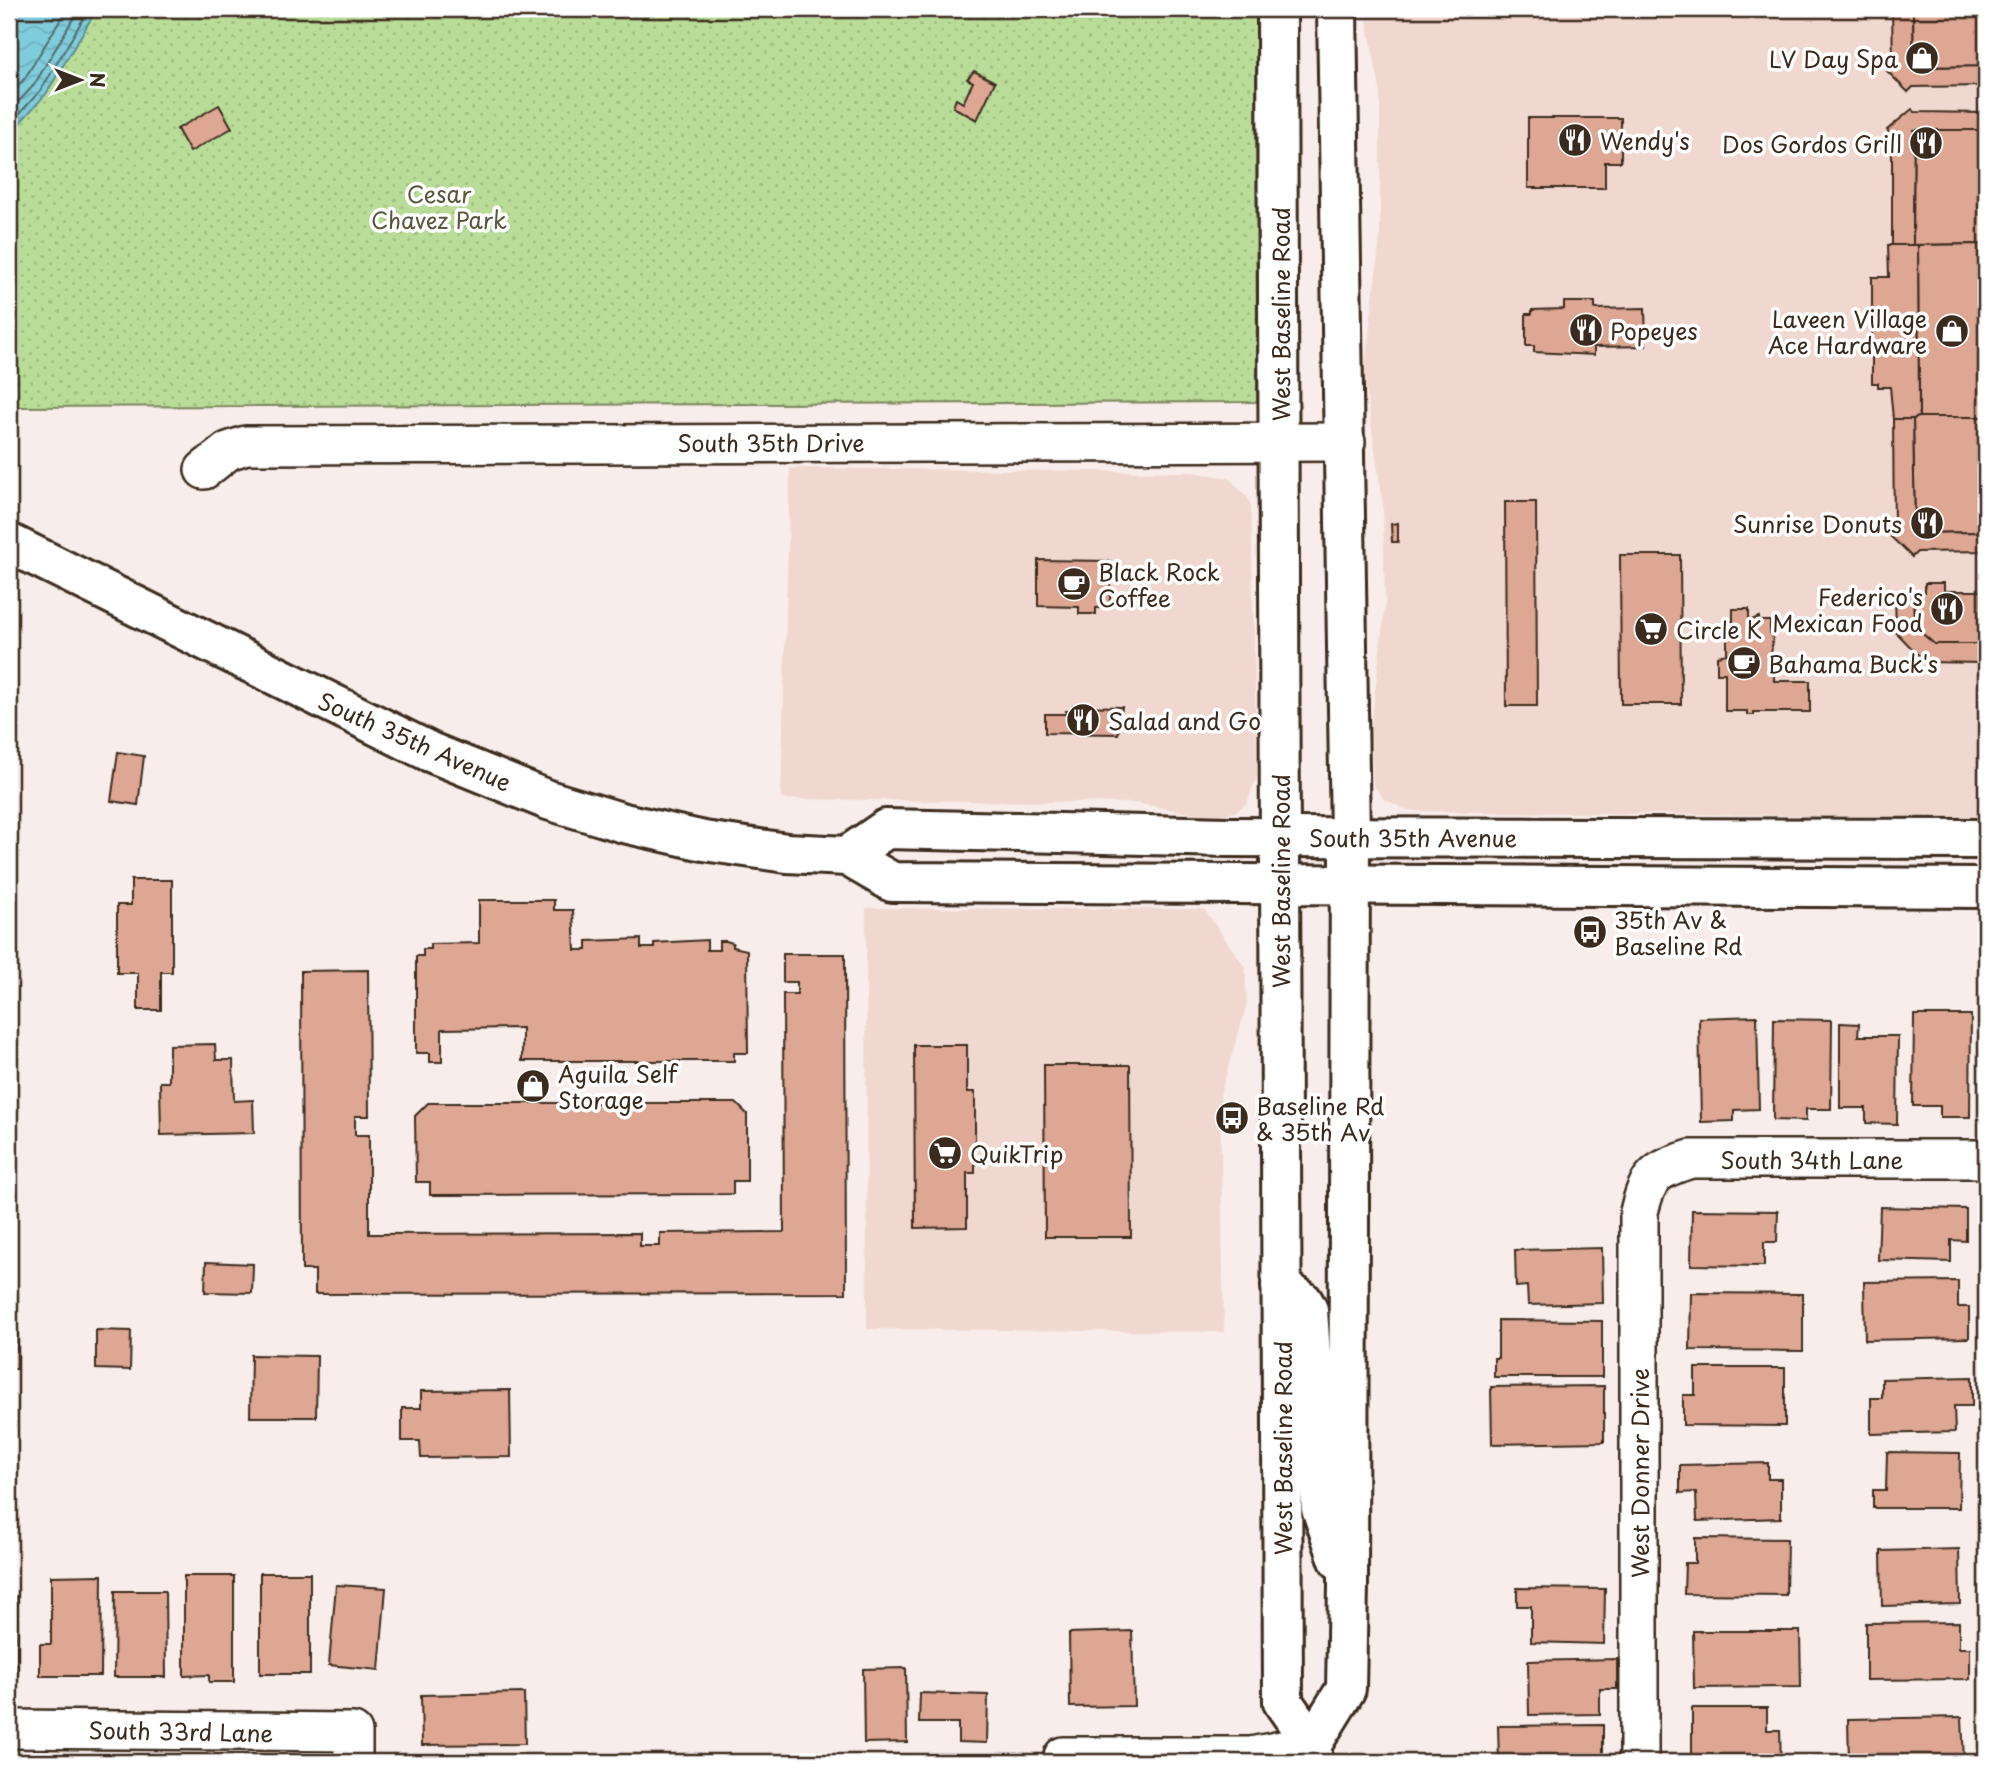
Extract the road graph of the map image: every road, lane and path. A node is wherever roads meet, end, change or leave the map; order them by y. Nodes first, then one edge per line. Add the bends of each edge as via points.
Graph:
1 (1338, 26) edge
2 (1278, 27) edge
3 (1280, 442) junction
4 (1346, 442) junction
5 (204, 470) dead end
6 (9, 543) edge
7 (1280, 837) junction
8 (1350, 837) junction
9 (1986, 839) edge
10 (847, 856) junction
11 (1280, 885) junction
12 (1350, 885) junction
13 (1986, 888) edge
14 (1986, 1159) edge
15 (1646, 1184) joint
16 (1281, 1286) junction
17 (1348, 1585) junction
18 (9, 1729) edge
19 (353, 1747) edge
20 (1312, 1753) edge
21 (1063, 1756) dead end
22 (1639, 1762) edge

1 - 2 main road
1 - 4 main road
2 - 3 main road, West Baseline Road
3 - 4 street, South 35th Drive
3 - 5 street, South 35th Drive via 246,445 228,451
3 - 7 main road, West Baseline Road
4 - 8 main road
6 - 10 main road, South 35th Avenue via 430,752 548,800 704,841
7 - 8 main road, South 35th Avenue
7 - 10 main road, South 35th Avenue via 886,829
7 - 11 main road, West Baseline Road
8 - 9 main road, South 35th Avenue
8 - 12 main road
10 - 11 main road, South 35th Avenue via 892,882
11 - 12 main road, South 35th Avenue
11 - 16 main road, West Baseline Road
12 - 13 main road, South 35th Avenue
12 - 17 main road
14 - 15 street, South 34th Lane via 1691,1159 1665,1167
15 - 22 street, West Donner Drive via 1639,1212
16 - 17 main road via 1308,1310 1321,1508
16 - 20 main road, West Baseline Road via 1283,1702
17 - 20 main road via 1346,1689
18 - 19 street, South 33rd Lane
20 - 21 street

